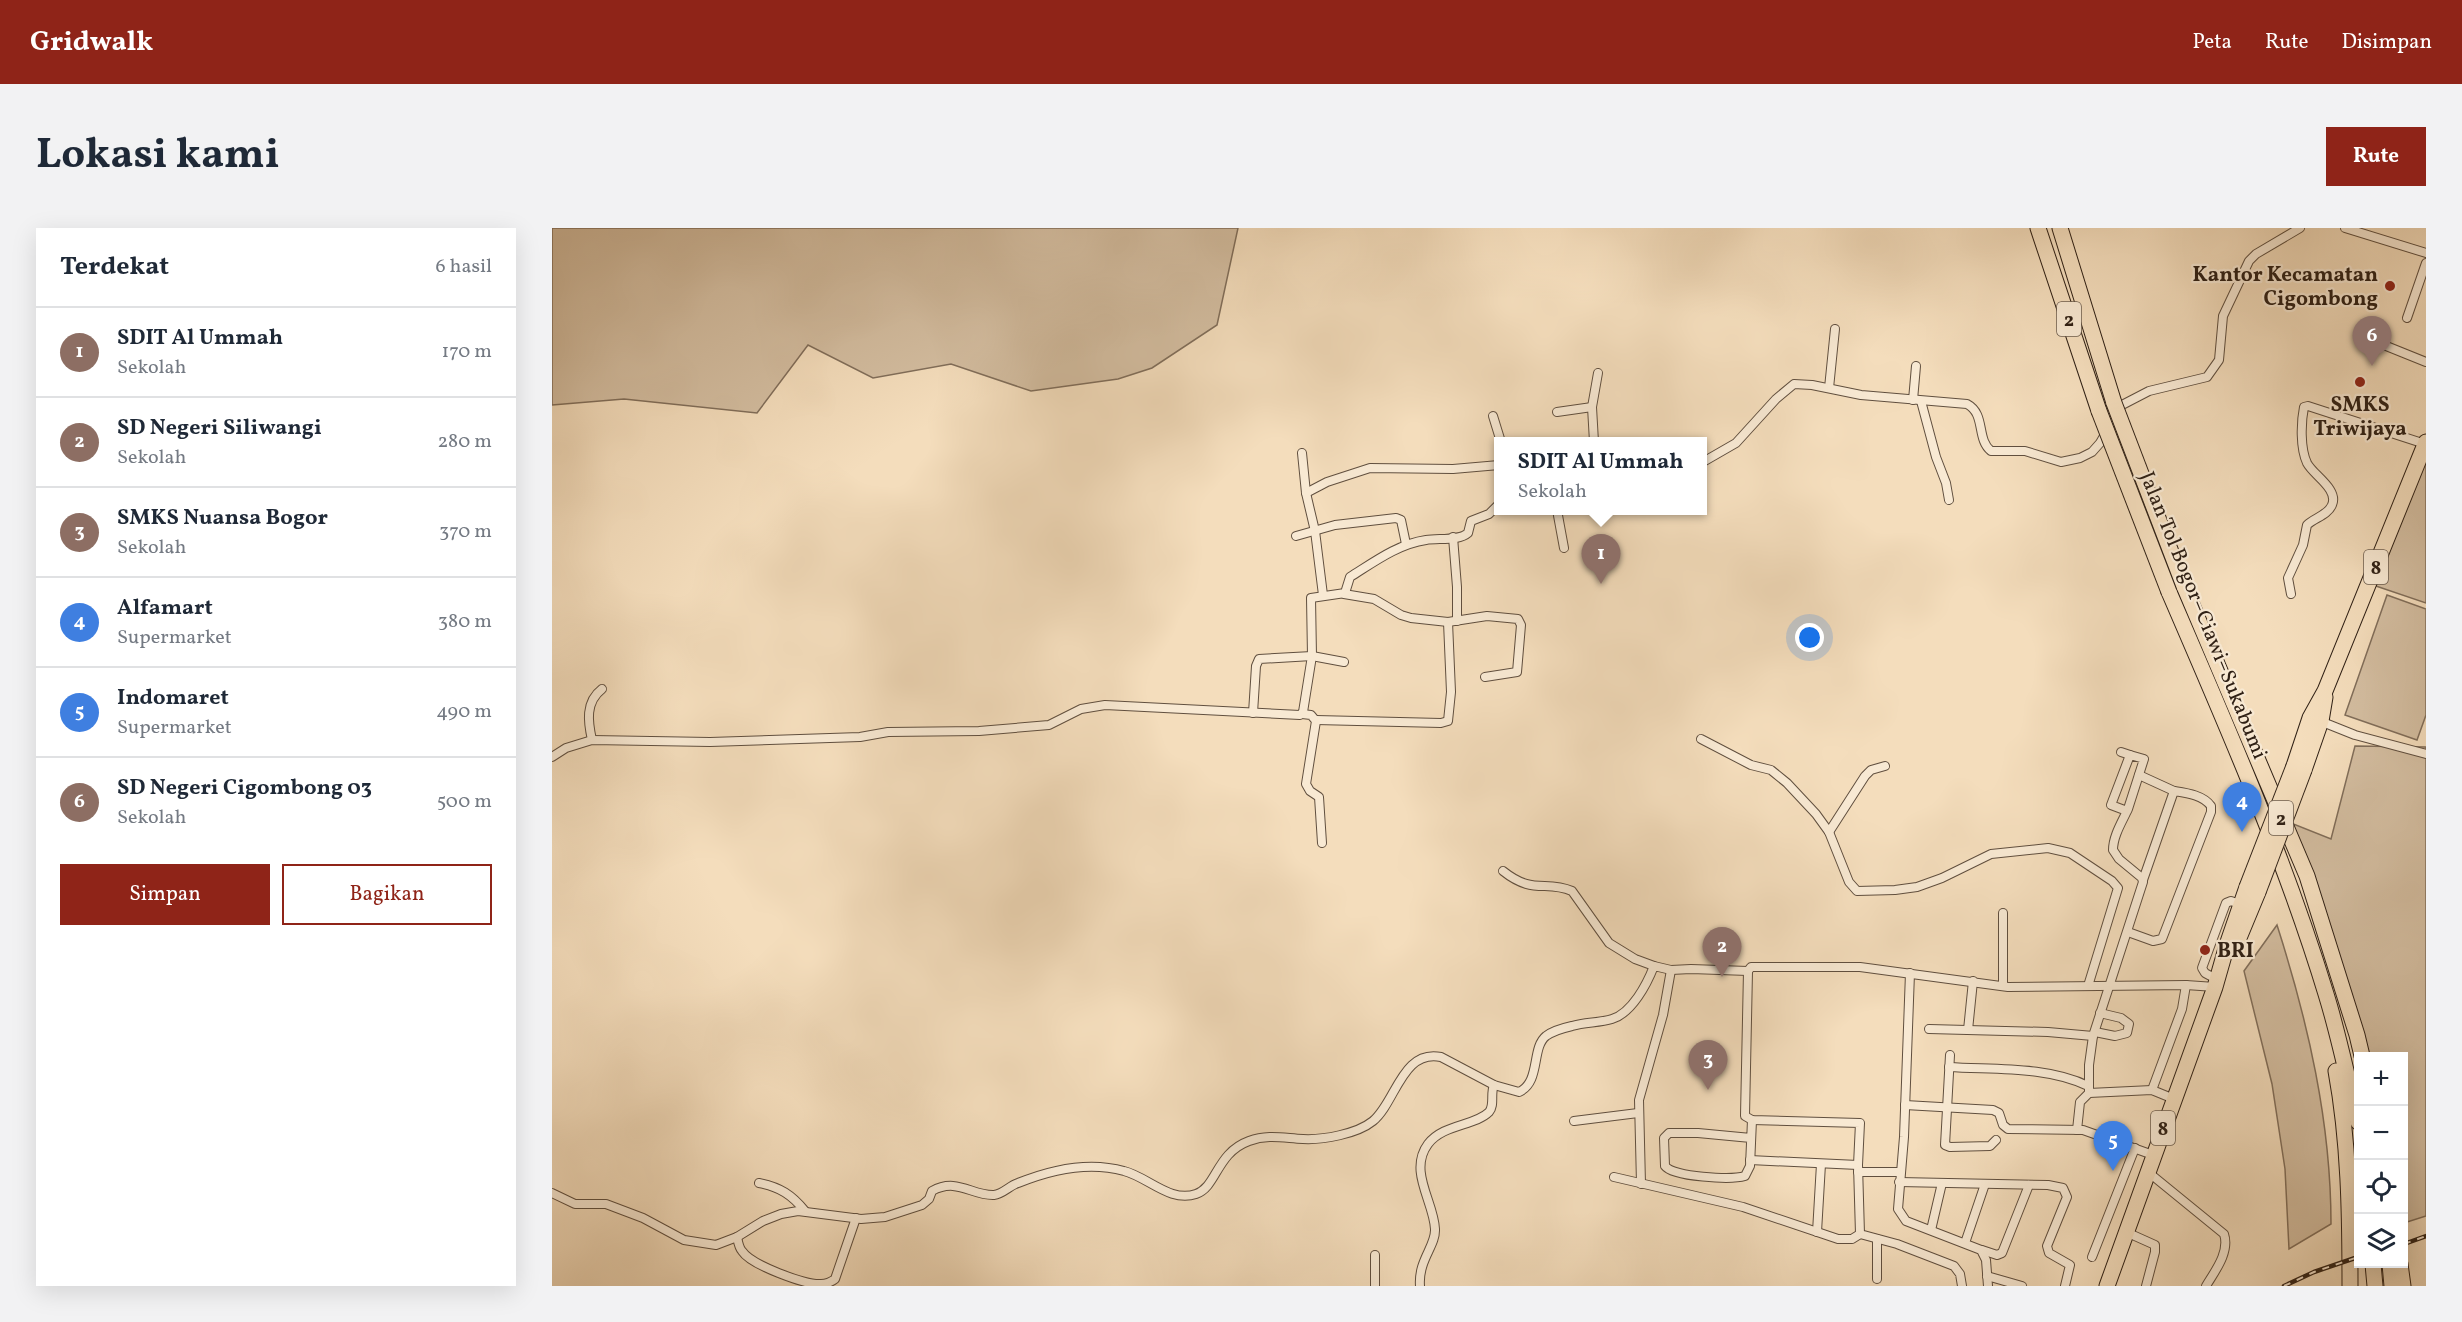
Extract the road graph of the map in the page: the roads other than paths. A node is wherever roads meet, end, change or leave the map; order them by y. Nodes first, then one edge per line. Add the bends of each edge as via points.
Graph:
1 (2038, 228) edge
2 (2060, 228) edge
3 (2300, 228) edge
4 (2349, 229) edge
5 (2426, 253) edge
6 (2426, 263) edge
7 (2407, 318) dead end
8 (1835, 329) dead end
9 (2359, 335) dead end
10 (2426, 362) edge
11 (1916, 366) dead end
12 (1598, 373) dead end
13 (1829, 388) junction
14 (1917, 400) junction
15 (1592, 407) junction
16 (1557, 412) dead end
17 (1493, 416) dead end
18 (1500, 437) edge
19 (1594, 437) edge
20 (2426, 443) edge
21 (1302, 453) dead end
22 (1707, 460) edge
23 (1494, 465) edge
24 (1306, 493) junction
25 (1949, 500) dead end
26 (1494, 509) edge
27 (1558, 515) edge
28 (1315, 531) junction
29 (1296, 536) dead end
30 (1453, 537) junction
31 (1406, 544) junction
32 (1564, 548) dead end
33 (1344, 594) junction
34 (2291, 594) dead end
35 (1323, 595) junction
36 (1452, 621) junction
37 (1312, 656) junction
38 (1344, 662) dead end
39 (1485, 677) dead end
40 (602, 689) dead end
41 (1253, 712) junction
42 (1302, 714) junction
43 (2316, 719) junction
44 (1316, 720) junction
45 (592, 740) junction
46 (1701, 740) dead end
47 (2121, 752) dead end
48 (2426, 754) edge
49 (2130, 755) junction
50 (552, 757) edge
51 (1885, 766) dead end
52 (2139, 775) junction
53 (2174, 790) junction
54 (2127, 811) junction
55 (1829, 832) junction
56 (1322, 843) dead end
57 (1503, 872) dead end
58 (2143, 880) junction
59 (2252, 890) junction
60 (2003, 913) dead end
61 (2128, 932) junction
62 (1654, 966) junction
63 (1671, 970) junction
64 (1748, 971) junction
65 (1910, 973) junction
66 (2218, 979) junction
67 (1973, 981) junction
68 (2186, 985) junction
69 (2003, 986) junction
70 (2088, 986) junction
71 (2111, 986) junction
72 (2327, 995) junction
73 (2100, 1013) junction
74 (1929, 1029) dead end
75 (1968, 1030) junction
76 (2094, 1034) junction
77 (2360, 1052) edge
78 (1950, 1055) dead end
79 (1949, 1067) junction
80 (1494, 1085) junction
81 (2089, 1089) junction
82 (2152, 1090) junction
83 (2174, 1099) junction
84 (1905, 1105) junction
85 (2354, 1106) edge
86 (1947, 1107) junction
87 (1638, 1113) junction
88 (1752, 1120) junction
89 (1574, 1121) dead end
90 (2077, 1130) junction
91 (1751, 1138) junction
92 (1996, 1140) dead end
93 (2135, 1148) junction
94 (2153, 1155) junction
95 (1750, 1160) junction
96 (1821, 1164) junction
97 (1858, 1169) junction
98 (2147, 1171) junction
99 (1900, 1172) junction
100 (1614, 1177) dead end
101 (1899, 1182) junction
102 (759, 1183) dead end
103 (1942, 1183) junction
104 (1641, 1184) junction
105 (1985, 1184) junction
106 (2029, 1185) junction
107 (552, 1193) edge
108 (805, 1211) junction
109 (856, 1218) junction
110 (1931, 1230) junction
111 (1817, 1232) junction
112 (2126, 1232) junction
113 (1860, 1234) junction
114 (737, 1238) junction
115 (1877, 1239) junction
116 (1965, 1243) junction
117 (1981, 1250) junction
118 (1375, 1255) dead end
119 (2092, 1257) dead end
120 (2373, 1268) edge
121 (2390, 1268) edge
122 (2401, 1268) edge
123 (1987, 1276) junction
124 (1877, 1279) dead end
125 (1375, 1286) edge
126 (1420, 1286) edge
127 (1962, 1286) edge
128 (1988, 1286) edge
129 (2022, 1286) edge
130 (2065, 1286) edge
131 (2107, 1286) edge
132 (2146, 1286) edge
133 (2206, 1286) edge
134 (2350, 1286) edge
135 (2375, 1286) edge
136 (2392, 1286) edge
137 (2403, 1286) edge

1 - 72 highway, Jalan Tol Bogor–Ciawi–Sukabumi / 2, bridge via 2099,411 2169,592 2263,815
2 - 77 highway, Jalan Tol Bogor–Ciawi–Sukabumi / 2, bridge via 2114,403 2184,586 2307,876
3 - 14 street via 2256,254 2247,264 2223,316 2219,360 2210,375 2149,391 2122,405 2100,443 2085,456 2061,462 2025,451 1991,450 1972,406
4 - 5 street
6 - 7 street
8 - 13 street
9 - 10 street
11 - 14 street
12 - 15 street
13 - 14 street
13 - 22 street via 1790,386 1736,443
14 - 25 street
15 - 16 street
15 - 19 street
17 - 18 street
20 - 34 street via 2304,407 2303,448 2307,462 2328,488 2333,504 2307,525 2288,578
20 - 43 highway, 8
21 - 24 street
23 - 24 street via 1370,468
24 - 28 street
26 - 30 street via 1471,521 1467,535
27 - 32 street
28 - 29 street
28 - 31 street via 1396,518 1401,520
28 - 35 street
30 - 31 street
30 - 36 street via 1457,587
31 - 33 street via 1350,577
33 - 35 street
33 - 36 street via 1374,599 1406,617
35 - 37 street via 1309,600
36 - 39 street via 1487,616 1520,621 1517,672
36 - 44 street via 1448,721
37 - 38 street
37 - 41 street via 1260,658
37 - 42 street
40 - 45 street via 590,707
41 - 42 street
41 - 45 street via 1105,705 1081,709 1049,725 979,731 710,742
42 - 44 street
43 - 48 street via 2355,735
43 - 59 highway, 8, bridge
44 - 56 street via 1306,784 1320,799
45 - 50 street
46 - 55 street via 1778,775
47 - 49 street
49 - 52 street via 2144,759
49 - 54 street via 2111,805
51 - 55 street via 1865,776
52 - 53 street
52 - 54 street
53 - 58 street
53 - 61 street via 2209,802 2211,812 2162,939 2153,941
54 - 58 street via 2113,850
55 - 70 street via 1849,882 1860,891 1917,887 1991,854 2048,848 2070,853 2118,888
57 - 62 street via 1527,885 1572,891 1608,943
58 - 61 street
59 - 66 highway, 8 via 2233,951
59 - 66 highway, 8 via 2240,904
60 - 69 street
61 - 71 street
62 - 63 street
62 - 80 street via 1643,992 1619,1016 1568,1026 1545,1037 1523,1091
63 - 64 street
63 - 87 street
64 - 65 street via 1753,965 1860,967
64 - 88 street via 1744,1113
65 - 67 street
65 - 84 street
66 - 68 street
66 - 83 highway, 8
67 - 69 street
67 - 75 street
68 - 71 street
68 - 82 street via 2182,1009
69 - 70 street
70 - 71 street
71 - 73 street
72 - 85 highway, Jalan Tol Bogor–Ciawi–Sukabumi / 2
72 - 134 highway via 2324,1019 2345,1118
73 - 76 street
73 - 76 street via 2125,1020 2129,1029 2121,1036
74 - 75 street
75 - 76 street
76 - 81 street
78 - 79 street
79 - 81 street via 2053,1074 2070,1077
79 - 86 street
80 - 109 street via 1441,1057 1420,1059 1368,1124 1312,1139 1273,1136 1245,1143 1225,1157 1207,1187 1191,1195 1173,1194 1120,1170 1074,1169 1042,1173 993,1195 958,1186 940,1188 932,1191 919,1207 885,1217
80 - 126 street via 1488,1113 1440,1134 1424,1151 1422,1179 1436,1232 1422,1262
81 - 82 street
81 - 90 street via 2080,1102
82 - 83 street
83 - 94 highway, 8
84 - 86 street
84 - 99 street
86 - 90 street via 1996,1110 2003,1125 2012,1130
86 - 92 street via 1947,1147 1990,1146
87 - 89 street
87 - 104 street
88 - 91 street
88 - 97 street via 1860,1123
90 - 93 street
91 - 95 street
91 - 95 street via 1673,1132 1665,1136 1663,1149 1665,1166 1673,1173 1737,1178 1748,1173
93 - 94 street
93 - 119 street
94 - 98 highway, 8
95 - 96 street
96 - 97 street
96 - 111 street
97 - 99 street
97 - 113 street
98 - 112 highway, 8
98 - 133 street via 2224,1234 2221,1261
99 - 101 street
100 - 104 street
101 - 103 street
101 - 110 street via 1897,1203 1902,1218
102 - 108 street via 778,1187
103 - 105 street
103 - 110 street
104 - 111 street via 1743,1207
105 - 106 street
105 - 116 street
106 - 117 street via 2002,1253
106 - 130 street via 2058,1186 2066,1192 2047,1246 2052,1255 2070,1265
107 - 114 street via 575,1204 606,1204 686,1240 716,1245
108 - 109 street
108 - 114 street via 770,1217
109 - 114 street via 835,1279 829,1283 797,1280 760,1264 741,1251
110 - 116 street
111 - 113 street via 1844,1240
112 - 131 highway, 8
112 - 132 street via 2155,1245
113 - 115 street
115 - 124 street
115 - 127 street via 1954,1266
116 - 117 street
117 - 123 street
118 - 125 street
120 - 135 highway
121 - 136 highway
122 - 137 highway
123 - 128 street
123 - 129 street

